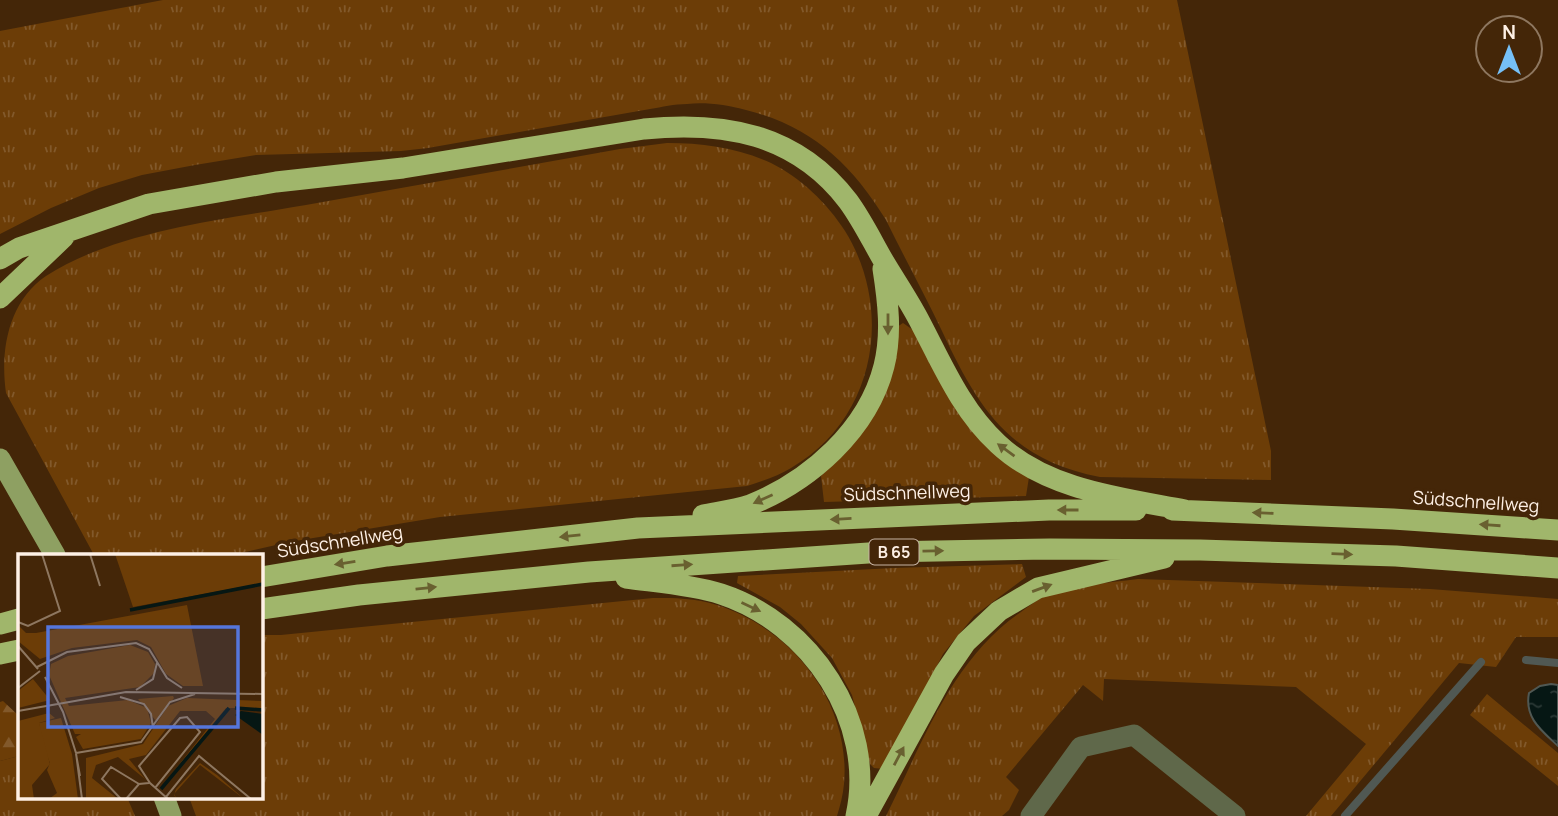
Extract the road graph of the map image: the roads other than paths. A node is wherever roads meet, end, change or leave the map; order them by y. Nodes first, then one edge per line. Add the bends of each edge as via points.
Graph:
1 (69, 232) junction
2 (881, 257) junction
3 (0, 259) edge
4 (2, 299) edge
5 (0, 459) edge
6 (1185, 510) junction
7 (638, 528) junction
8 (1558, 530) edge
9 (1200, 550) junction
10 (54, 554) edge
11 (1558, 568) edge
12 (589, 572) junction
13 (262, 577) edge
14 (262, 609) edge
15 (18, 619) edge
16 (0, 624) edge
17 (18, 650) edge
18 (0, 654) edge
19 (164, 798) edge
20 (171, 816) edge
21 (856, 816) edge
22 (866, 816) edge
23 (1031, 816) edge
24 (1235, 816) edge

1 - 2 highway via 149,204 220,191 681,125 748,133 805,161 847,200
1 - 3 highway
1 - 4 highway
6 -> 2 highway via 1090,492 1028,465 998,445 948,378
2 -> 7 highway via 889,332 884,365 873,397 854,427 815,466 778,492 747,506
5 - 10 main road
6 -> 7 highway, Südschnellweg / B 65 via 1049,510
8 -> 6 highway, Südschnellweg / B 65
7 -> 13 highway, Südschnellweg / B 65 via 387,556
9 -> 11 highway, B 65 via 1396,556
12 -> 9 highway, B 65 via 883,552
22 -> 9 highway via 944,674 966,642 999,611 1038,588
14 -> 12 highway, B 65
12 -> 21 highway via 719,593 757,609 785,628 809,651 845,708 859,773
15 - 16 highway
17 - 18 highway
19 - 20 main road
23 - 24 lane via 1081,747 1134,735

